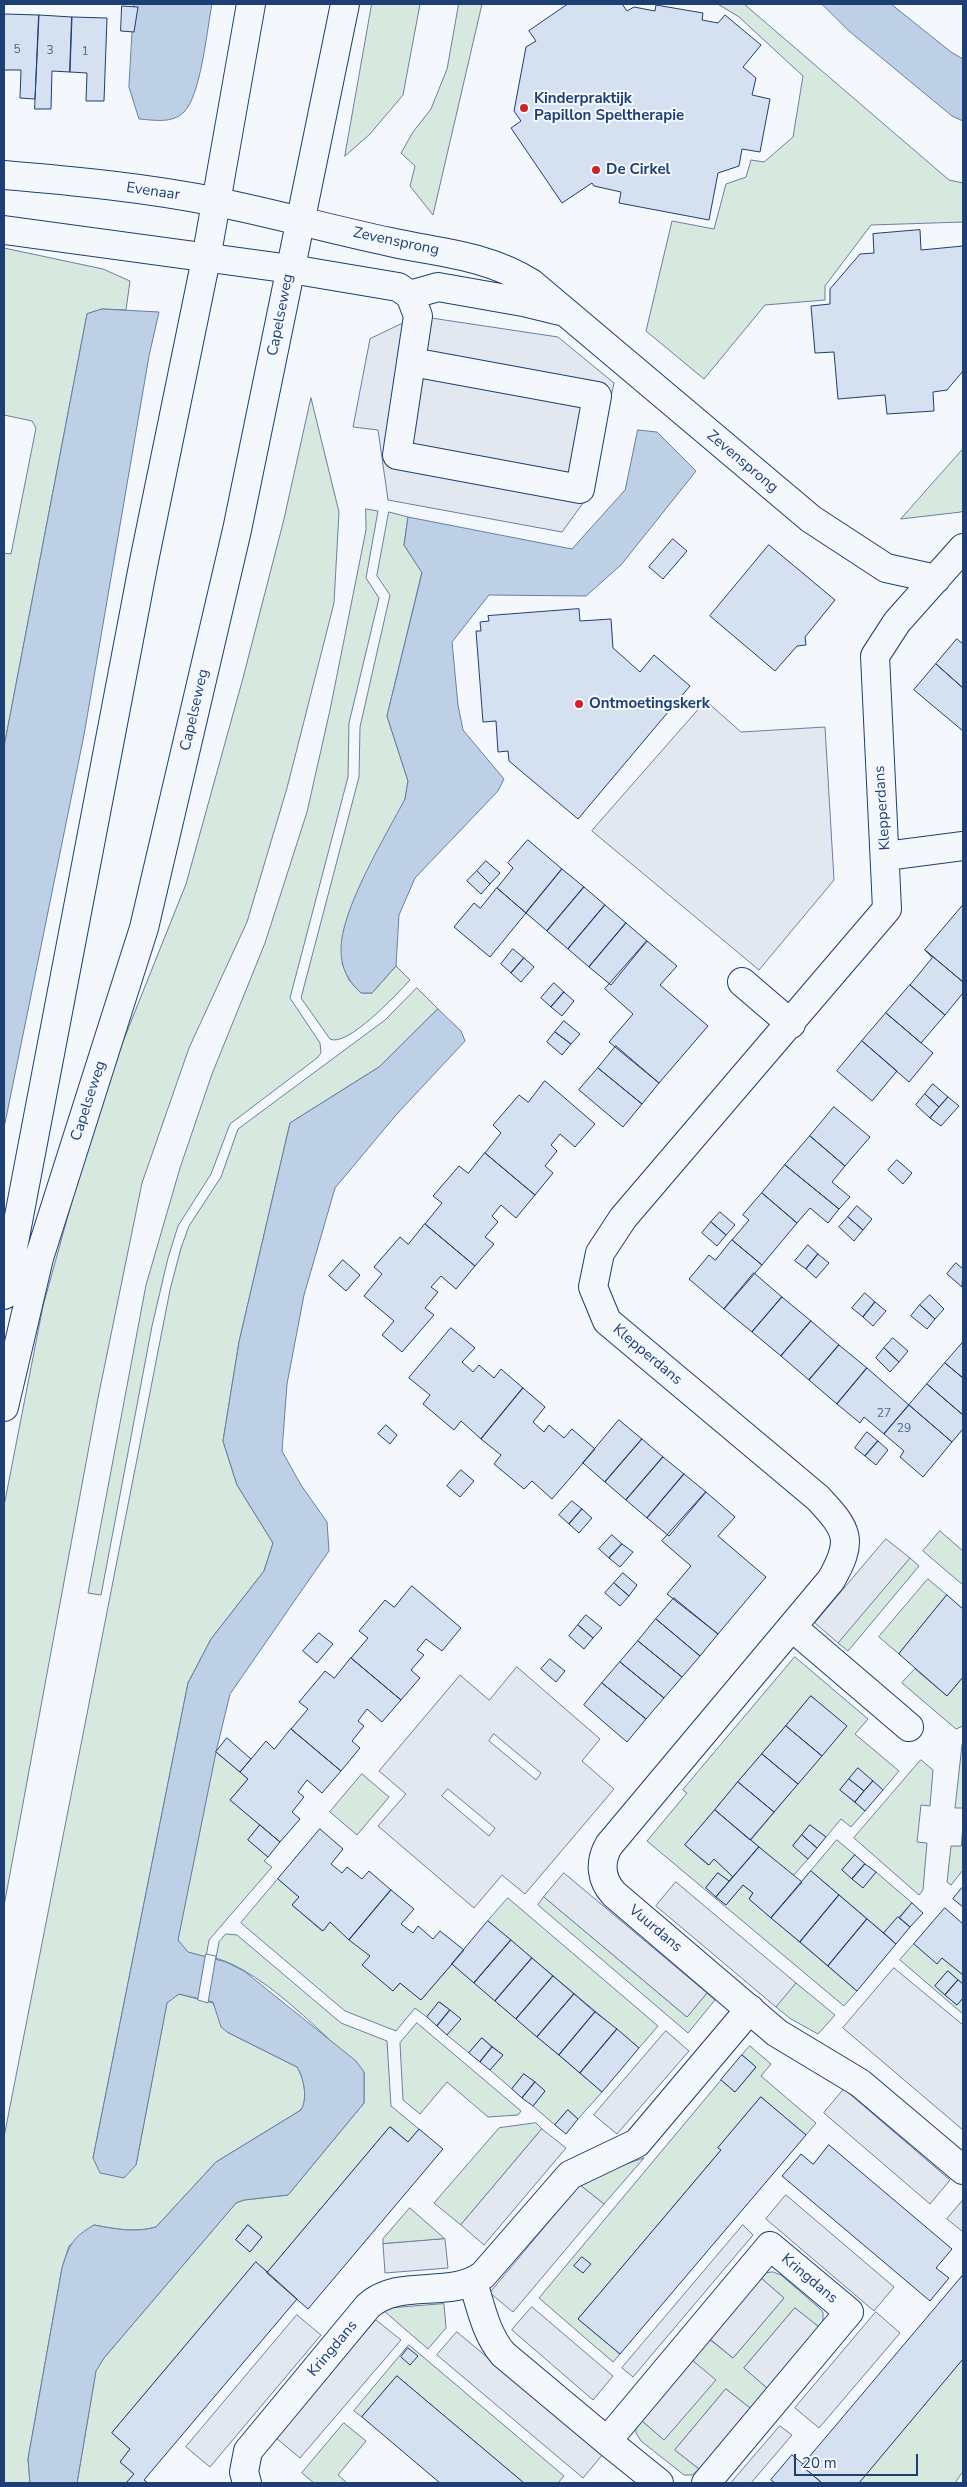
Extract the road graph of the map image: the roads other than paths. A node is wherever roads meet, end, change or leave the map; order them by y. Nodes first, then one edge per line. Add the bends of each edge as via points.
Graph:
1 (251, 4) edge
2 (346, 4) edge
3 (4, 175) edge
4 (216, 201) junction
5 (300, 220) junction
6 (4, 230) edge
7 (206, 259) junction
8 (290, 269) junction
9 (410, 295) junction
10 (566, 313) junction
11 (412, 362) junction
12 (963, 548) edge
13 (936, 579) junction
14 (963, 846) edge
15 (886, 856) junction
16 (742, 982) dead end
17 (791, 1024) junction
18 (4, 1295) edge
19 (4, 1406) edge
20 (846, 1538) joint
21 (792, 1627) junction
22 (909, 1726) dead end
23 (750, 2009) junction
24 (963, 2170) edge
25 (473, 2282) junction
26 (607, 2441) junction
27 (247, 2483) edge
28 (659, 2483) edge
29 (706, 2483) edge

1 - 4 street
2 - 5 street, Capelseweg
3 - 4 street, Evenaar
4 - 5 street, Evenaar
4 - 7 street
5 - 8 street, Capelseweg
5 - 10 street, Zevensprong via 489,262 531,283
6 - 7 street
7 - 8 street
7 - 18 street via 144,561
8 - 9 street via 398,287
8 - 19 street, Capelseweg via 237,530 144,928 39,1258
9 - 10 street, Zevensprong via 438,288
9 - 11 street via 418,316
10 - 13 street, Zevensprong via 811,520 886,568
11 - 11 street via 397,455 580,489 597,396
12 - 13 street, Klepperdans
13 - 15 street, Klepperdans via 897,622 875,656
14 - 15 street
15 - 17 street, Klepperdans via 887,909
16 - 17 street
17 - 20 street, Klepperdans via 623,1218 600,1252 593,1286 607,1322 818,1498 833,1514
20 - 21 street, Vuurdans via 844,1558 831,1580
21 - 22 street
21 - 23 street, Vuurdans via 613,1839 602,1864 604,1878 614,1894
23 - 24 street, Vuurdans via 777,2033 860,2083
23 - 25 street via 637,2143 570,2175
25 - 26 street via 494,2344
25 - 27 street, Kringdans via 389,2292 378,2297 248,2451 244,2472
26 - 28 street
26 - 29 street, Kringdans via 770,2246 849,2312

